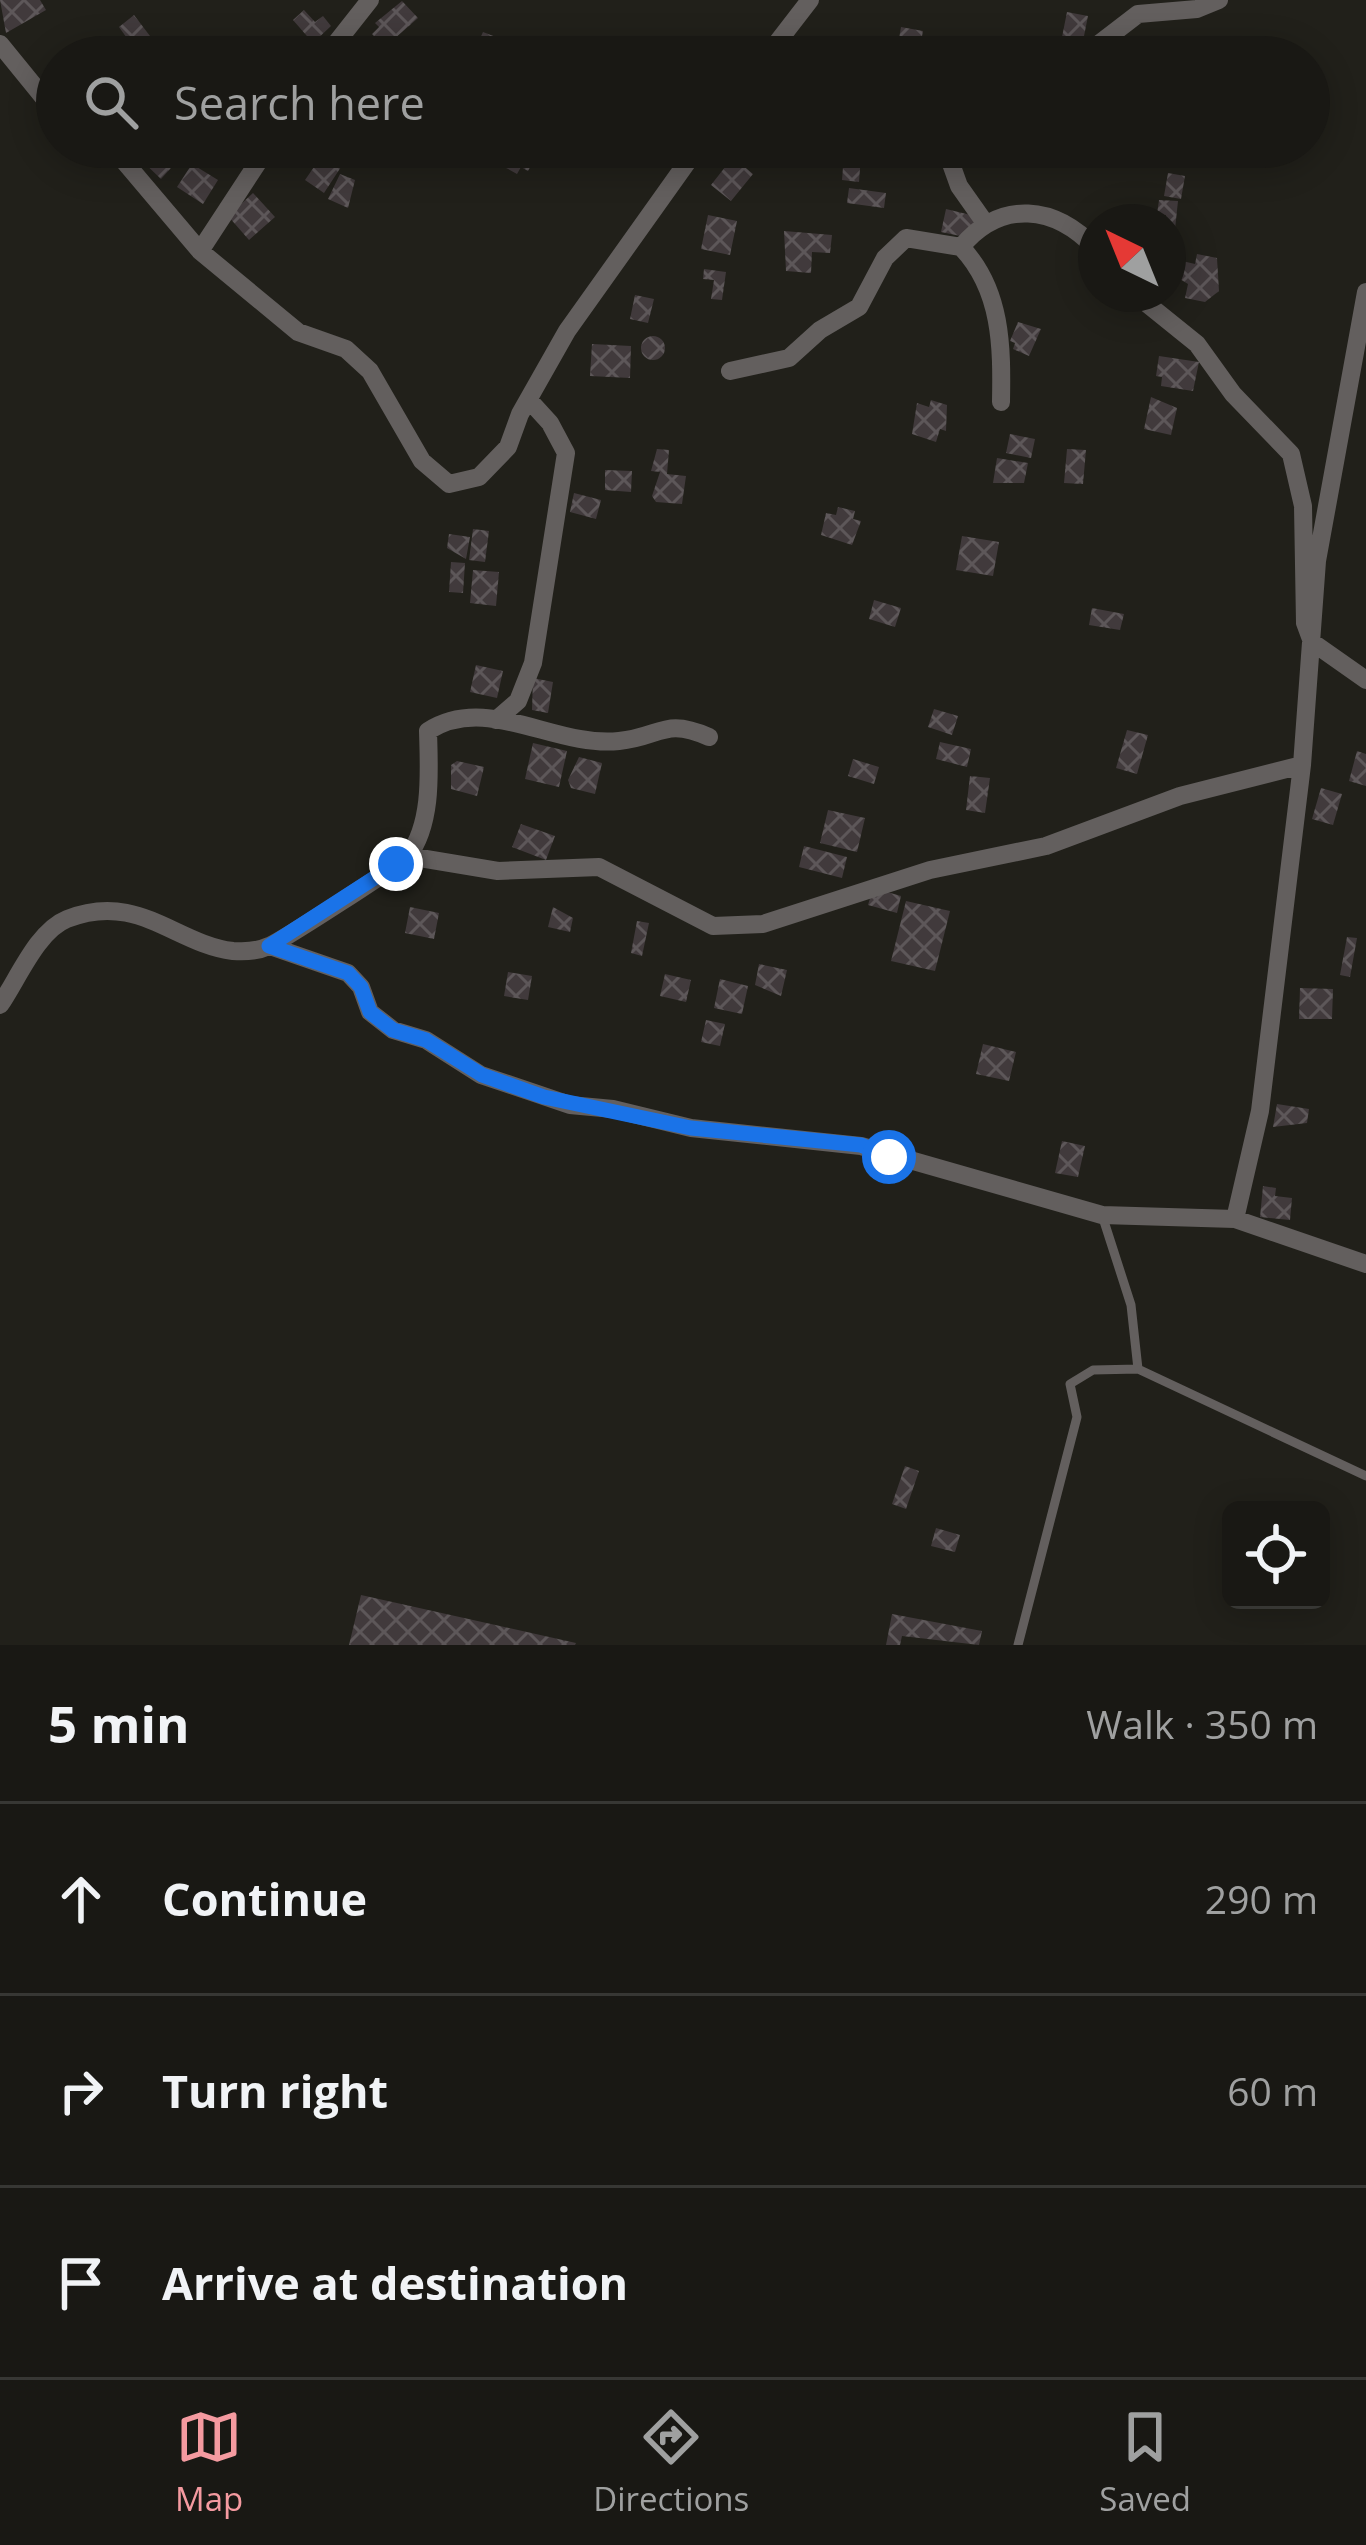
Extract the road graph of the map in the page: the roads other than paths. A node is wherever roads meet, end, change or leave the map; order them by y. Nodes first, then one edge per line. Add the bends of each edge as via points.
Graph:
1 (370, 0) edge
2 (810, 0) edge
3 (1219, 0) edge
4 (1133, 9) edge
5 (342, 36) edge
6 (782, 36) edge
7 (1104, 36) edge
8 (0, 44) edge
9 (36, 88) edge
10 (130, 168) edge
11 (254, 168) edge
12 (682, 168) edge
13 (956, 168) edge
14 (983, 220) junction
15 (1078, 231) edge
16 (961, 247) junction
17 (200, 251) junction
18 (1366, 292) edge
19 (1157, 312) edge
20 (730, 371) dead end
21 (529, 400) junction
22 (1001, 402) dead end
23 (1312, 642) junction
24 (1366, 680) edge
25 (496, 720) junction
26 (709, 737) dead end
27 (1303, 764) junction
28 (407, 856) junction
29 (269, 946) junction
30 (0, 1005) edge
31 (1102, 1214) junction
32 (1235, 1220) junction
33 (1366, 1264) edge
34 (1138, 1369) junction
35 (1366, 1476) edge
36 (1018, 1645) edge

1 - 5 street
2 - 6 street
3 - 4 street via 1197,10
4 - 7 street
8 - 9 street
10 - 17 street
11 - 17 street
12 - 21 street via 606,269
13 - 14 street
14 - 15 street via 1067,220
14 - 16 street
16 - 20 street via 902,240 854,310 789,358
16 - 22 street via 997,313
17 - 21 street via 298,332 346,350 370,371 422,461 449,484 479,477 508,447
18 - 23 street via 1317,562
19 - 23 street via 1197,344 1291,454 1303,506 1300,603
21 - 25 street via 566,453 533,663 518,701
23 - 24 street
23 - 27 street
25 - 26 street via 581,741 620,741 676,724
25 - 28 street via 451,717 428,731 425,814
27 - 28 street via 763,924 713,926 599,867 498,872
27 - 32 street via 1261,1111
28 - 29 street
29 - 30 street via 228,951 151,917 79,915 46,935
29 - 31 street via 348,973 370,1012 393,1030 544,1097 691,1128 861,1145
31 - 32 street
31 - 34 lane via 1131,1305
32 - 33 street
34 - 35 lane
34 - 36 lane via 1094,1370 1070,1384 1077,1417

